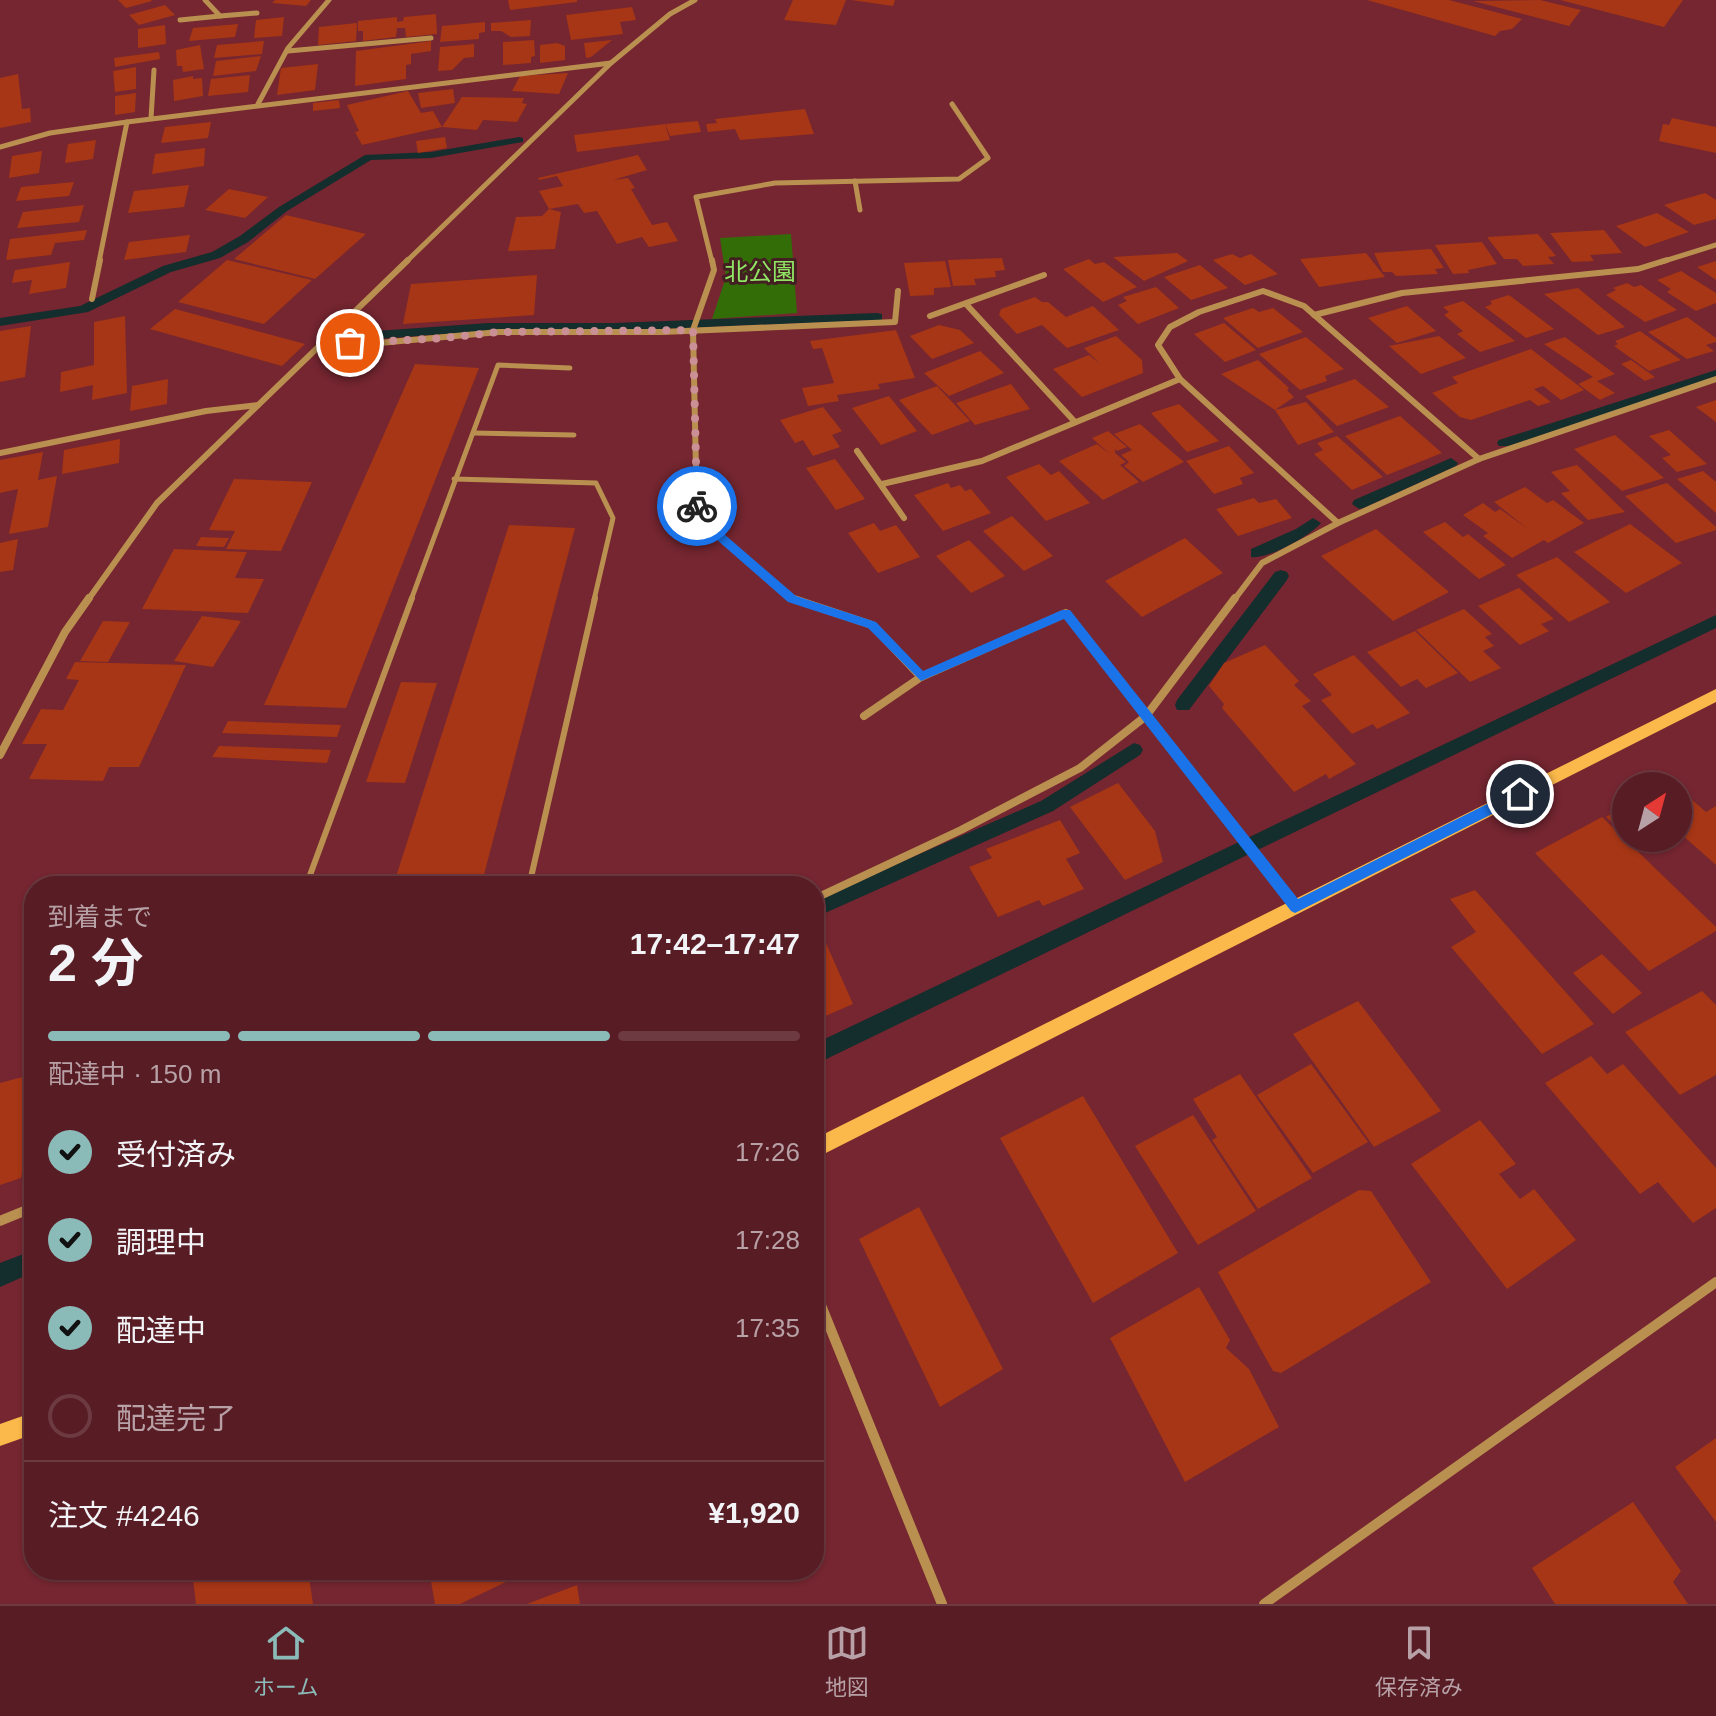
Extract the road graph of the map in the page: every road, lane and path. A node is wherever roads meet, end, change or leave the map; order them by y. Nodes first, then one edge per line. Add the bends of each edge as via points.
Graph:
1 (205, 0) edge
2 (329, 0) edge
3 (695, 0) edge
4 (257, 13) dead end
5 (220, 16) junction
6 (180, 20) dead end
7 (431, 38) dead end
8 (288, 51) junction
9 (611, 63) junction
10 (154, 70) dead end
11 (258, 104) junction
12 (952, 104) dead end
13 (151, 118) junction
14 (127, 122) junction
15 (0, 147) edge
16 (855, 181) junction
17 (860, 210) dead end
18 (1716, 245) edge
19 (1044, 275) dead end
20 (898, 291) dead end
21 (92, 299) dead end
22 (966, 304) junction
23 (1314, 315) junction
24 (930, 316) dead end
25 (693, 330) junction
26 (322, 344) junction
27 (570, 368) dead end
28 (1180, 379) junction
29 (1716, 379) edge
30 (259, 405) junction
31 (1075, 422) junction
32 (474, 433) junction
33 (574, 435) dead end
34 (857, 451) dead end
35 (0, 453) edge
36 (1479, 459) junction
37 (454, 479) junction
38 (882, 484) junction
39 (904, 518) dead end
40 (1338, 523) junction
41 (921, 677) junction
42 (1716, 695) edge
43 (864, 716) dead end
44 (1146, 716) junction
45 (0, 755) edge
46 (310, 876) edge
47 (531, 876) edge
48 (824, 894) edge
49 (1295, 907) junction
50 (824, 1144) edge
51 (24, 1211) edge
52 (0, 1221) edge
53 (1716, 1282) edge
54 (824, 1313) edge
55 (24, 1427) edge
56 (0, 1435) edge
57 (942, 1604) edge
58 (1264, 1604) edge

1 - 5 street
2 - 8 street
3 - 9 street
4 - 5 street
5 - 6 street
7 - 8 street
8 - 11 street
9 - 11 street
9 - 26 street
10 - 13 street
11 - 13 street
12 - 16 street via 988,158 959,179
13 - 14 street
14 - 15 street via 50,133
14 - 21 street
16 - 17 street
16 - 25 street via 775,183 696,197 714,270
18 - 23 street via 1638,269 1402,293
19 - 22 street
20 - 25 street via 895,322
22 - 24 street
22 - 31 street
23 - 28 street via 1263,291 1199,312 1170,327 1158,345
23 - 36 street
25 - 26 street via 499,332
25 - 41 street via 697,517 792,599 872,625
26 - 30 street
27 - 32 lane via 498,365
28 - 31 street
28 - 40 street
29 - 36 street
30 - 35 street
30 - 45 street via 157,503 65,632
31 - 38 street via 982,461
32 - 33 lane
32 - 37 lane
34 - 38 street
36 - 40 street
37 - 46 lane
37 - 47 lane via 596,483 613,518
38 - 39 street
40 - 44 street via 1262,563
41 - 43 street
41 - 44 street via 1066,613
42 - 49 street
44 - 48 street via 1080,768
44 - 49 street
49 - 50 street
51 - 52 street
53 - 58 street
54 - 57 street
55 - 56 street

